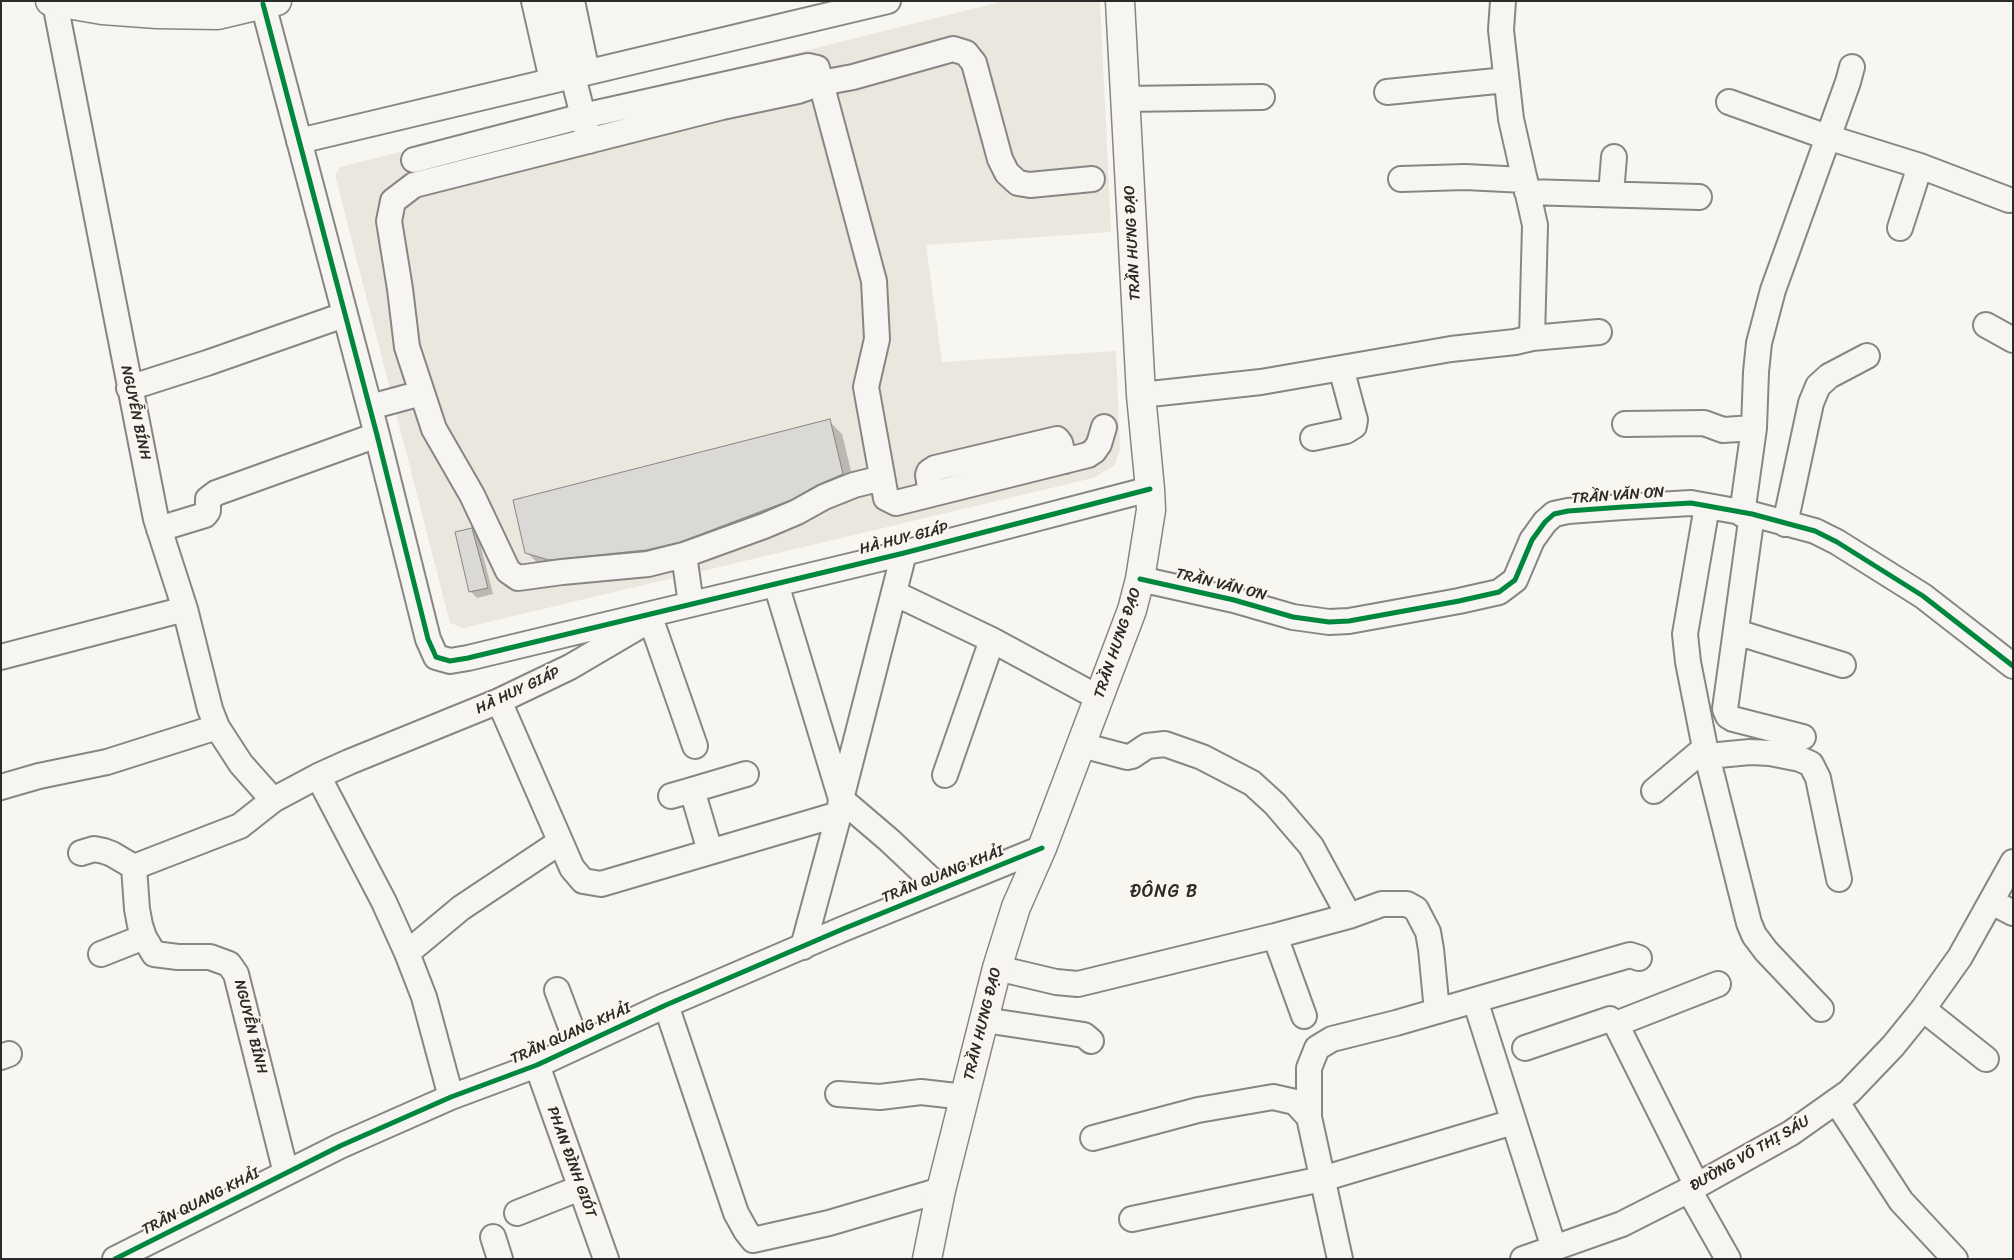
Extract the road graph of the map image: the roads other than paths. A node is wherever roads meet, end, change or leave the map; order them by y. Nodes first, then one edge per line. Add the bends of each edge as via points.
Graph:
1 (534, 1) edge
2 (554, 1) edge
3 (572, 1) edge
4 (888, 1) edge
5 (1120, 1) edge
6 (1503, 1) edge
7 (53, 2) edge
8 (270, 3) edge
9 (102, 5) edge
10 (1852, 68) dead end
11 (570, 76) junction
12 (1506, 80) junction
13 (821, 83) junction
14 (1387, 92) dead end
15 (1262, 97) dead end
16 (1125, 99) junction
17 (1729, 102) dead end
18 (583, 116) junction
19 (1827, 137) junction
20 (299, 141) junction
21 (589, 142) junction
22 (1614, 157) dead end
23 (414, 160) dead end
24 (1920, 166) junction
25 (1401, 179) dead end
26 (1092, 180) dead end
27 (1526, 186) junction
28 (1611, 194) junction
29 (1699, 197) dead end
30 (2009, 200) dead end
31 (1900, 228) dead end
32 (344, 315) junction
33 (1986, 325) dead end
34 (1600, 332) dead end
35 (1532, 338) junction
36 (2013, 340) edge
37 (1867, 356) dead end
38 (1341, 368) junction
39 (129, 388) junction
40 (422, 393) junction
41 (1141, 395) junction
42 (370, 407) junction
43 (1625, 424) dead end
44 (1104, 427) dead end
45 (1754, 428) junction
46 (377, 434) junction
47 (1313, 438) dead end
48 (882, 478) junction
49 (1150, 489) junction
50 (1706, 506) junction
51 (1747, 514) junction
52 (1785, 524) junction
53 (159, 529) junction
54 (904, 553) junction
55 (684, 555) junction
56 (1140, 579) junction
57 (776, 584) junction
58 (894, 593) junction
59 (691, 604) junction
60 (185, 609) junction
61 (657, 615) junction
62 (1736, 632) junction
63 (992, 640) junction
64 (1, 657) edge
65 (1843, 664) dead end
66 (2013, 666) edge
67 (1100, 698) junction
68 (499, 701) junction
69 (217, 727) junction
70 (1803, 737) dead end
71 (1082, 745) junction
72 (695, 746) dead end
73 (1706, 752) junction
74 (746, 774) dead end
75 (945, 774) dead end
76 (318, 776) junction
77 (1, 787) edge
78 (1654, 791) dead end
79 (273, 800) junction
80 (840, 806) junction
81 (560, 842) junction
82 (1042, 848) junction
83 (710, 851) junction
84 (81, 853) dead end
85 (2013, 862) edge
86 (134, 867) junction
87 (1839, 879) dead end
88 (941, 890) junction
89 (1992, 902) junction
90 (2013, 912) edge
91 (1349, 916) junction
92 (1275, 936) junction
93 (144, 938) junction
94 (803, 947) junction
95 (407, 953) junction
96 (101, 954) dead end
97 (1639, 958) dead end
98 (997, 968) junction
99 (1718, 984) dead end
100 (558, 990) dead end
101 (1475, 1000) junction
102 (666, 1006) junction
103 (1821, 1009) dead end
104 (1923, 1009) junction
105 (1437, 1011) junction
106 (1304, 1016) dead end
107 (984, 1020) junction
108 (1616, 1024) junction
109 (1091, 1041) dead end
110 (578, 1046) junction
111 (1525, 1048) dead end
112 (1986, 1059) dead end
113 (537, 1064) junction
114 (838, 1094) dead end
115 (965, 1097) junction
116 (451, 1098) junction
117 (1836, 1101) junction
118 (1309, 1117) junction
119 (1513, 1122) junction
120 (1093, 1138) dead end
121 (286, 1173) junction
122 (1322, 1179) junction
123 (580, 1188) junction
124 (1693, 1188) junction
125 (941, 1190) junction
126 (517, 1214) dead end
127 (1132, 1218) dead end
128 (1554, 1248) junction
129 (1529, 1258) edge
130 (116, 1259) edge
131 (606, 1259) edge
132 (927, 1259) edge
133 (1340, 1259) edge
134 (1728, 1259) edge
135 (1955, 1259) edge

1 - 11 street
2 - 11 street
3 - 11 street
4 - 11 street
5 - 16 main road, TRẦN HƯNG ĐẠO
6 - 12 street via 1501,18
7 - 9 main road
7 - 39 street, NGUYỄN BÍNH
8 - 9 main road via 218,15 157,14
8 - 20 street
10 - 19 street
11 - 18 street
11 - 20 street
12 - 14 street
12 - 27 street
13 - 18 street via 817,68 808,66
13 - 21 street
13 - 26 street via 953,49 966,53 974,63 1000,159 1007,173 1018,184 1030,185
13 - 48 street via 874,281 877,339 866,387
15 - 16 street
16 - 41 main road, TRẦN HƯNG ĐẠO
17 - 19 street
18 - 21 street
18 - 23 street
19 - 24 street
19 - 45 street via 1773,290 1759,343
20 - 32 street
21 - 40 street via 414,185 393,201 389,221 408,347
22 - 28 street
24 - 30 street
24 - 31 street
25 - 27 street via 1465,177
27 - 28 street
27 - 35 street via 1534,225
28 - 29 street
32 - 39 street
32 - 42 street
33 - 36 street
34 - 35 street
35 - 38 street via 1451,348
37 - 52 street via 1829,376 1818,386 1811,402
38 - 41 street via 1262,382
38 - 47 street via 1354,426 1346,432
39 - 53 street, NGUYỄN BÍNH
40 - 42 street
40 - 55 street via 434,429 472,495 508,571 518,578 648,564
41 - 49 main road, TRẦN HƯNG ĐẠO
42 - 46 street
43 - 45 street via 1704,423 1723,430
44 - 48 street via 1094,451 1088,455 896,503 886,498
45 - 51 street
46 - 53 street via 216,493 208,499 205,515
46 - 61 street via 428,639 436,657 450,661 468,658
48 - 55 street via 847,488 797,512
49 - 54 street, HÀ HUY GIÁP
49 - 56 main road, TRẦN HƯNG ĐẠO via 1151,510
50 - 51 street, TRẦN VĂN ƠN
50 - 56 street, TRẦN VĂN ƠN via 1690,503 1554,514 1532,540 1515,580 1499,592 1349,621 1293,617
50 - 73 street via 1685,634
51 - 52 street, TRẦN VĂN ƠN
51 - 62 street
52 - 66 street, TRẦN VĂN ƠN via 1837,542 1923,596
53 - 60 street, NGUYỄN BÍNH
54 - 57 street, HÀ HUY GIÁP
54 - 58 street
55 - 59 street
56 - 67 main road, TRẦN HƯNG ĐẠO
57 - 59 street, HÀ HUY GIÁP
57 - 80 street
58 - 63 street
58 - 80 street
59 - 61 street, HÀ HUY GIÁP
60 - 64 street
60 - 69 street, NGUYỄN BÍNH
61 - 68 street, HÀ HUY GIÁP via 570,667
61 - 72 street
62 - 65 street
62 - 70 street via 1725,709 1728,716
63 - 67 street
63 - 75 street
67 - 71 main road, TRẦN HƯNG ĐẠO
68 - 76 street, HÀ HUY GIÁP
68 - 81 street
69 - 77 street via 107,762
69 - 79 street, NGUYỄN BÍNH via 241,764
71 - 82 main road, TRẦN HƯNG ĐẠO
71 - 91 street via 1128,757 1147,746 1165,744 1202,757 1252,783 1275,804 1310,846
73 - 78 street
73 - 87 street via 1770,752 1800,758 1811,764 1818,778
73 - 103 street via 1748,923 1766,951
74 - 83 street via 682,793
76 - 79 street
76 - 95 street
79 - 86 street via 240,826
80 - 83 street
80 - 88 street via 889,840
80 - 94 street
81 - 83 street via 572,868 583,881 601,884
81 - 95 street via 461,908
82 - 88 street, TRẦN QUANG KHẢI
82 - 98 main road, TRẦN HƯNG ĐẠO via 1016,907
84 - 86 street via 94,849 104,851
85 - 89 street, ĐƯỜNG VÕ THỊ SÁU
86 - 93 street via 137,909
88 - 94 street, TRẦN QUANG KHẢI
89 - 90 street
89 - 104 street, ĐƯỜNG VÕ THỊ SÁU via 1960,957
91 - 92 street
91 - 105 street via 1382,904 1407,904 1416,909 1428,932
92 - 98 street via 1078,984
92 - 106 street
93 - 96 street
93 - 121 street, NGUYỄN BÍNH via 154,954 210,957 229,964 236,974
94 - 102 street, TRẦN QUANG KHẢI
95 - 116 street via 424,997
97 - 101 street via 1630,955
98 - 107 main road, TRẦN HƯNG ĐẠO
99 - 108 street
100 - 110 street
101 - 105 street
101 - 119 street
102 - 110 street, TRẦN QUANG KHẢI
102 - 125 street via 736,1213 753,1240 838,1220
104 - 112 street
104 - 117 street, ĐƯỜNG VÕ THỊ SÁU via 1894,1046
105 - 118 street via 1332,1039 1317,1048 1309,1068
107 - 109 street via 1084,1036
107 - 115 main road, TRẦN HƯNG ĐẠO
108 - 111 street via 1610,1019
108 - 124 street
110 - 113 street, TRẦN QUANG KHẢI
113 - 116 street, TRẦN QUANG KHẢI
113 - 123 street, PHAN ĐÌNH GIÓT
114 - 115 street via 880,1097 921,1092
115 - 125 main road, TRẦN HƯNG ĐẠO
116 - 121 street, TRẦN QUANG KHẢI
117 - 124 street, ĐƯỜNG VÕ THỊ SÁU via 1791,1133
117 - 135 street via 1901,1201
118 - 120 street via 1295,1102 1273,1097 1198,1110
118 - 122 street
119 - 122 street
119 - 128 street
121 - 130 street, TRẦN QUANG KHẢI
122 - 127 street
122 - 133 street
123 - 126 street
123 - 131 street, PHAN ĐÌNH GIÓT
124 - 128 street, ĐƯỜNG VÕ THỊ SÁU via 1622,1224
124 - 134 street
125 - 132 main road, TRẦN HƯNG ĐẠO
128 - 129 street, ĐƯỜNG VÕ THỊ SÁU

